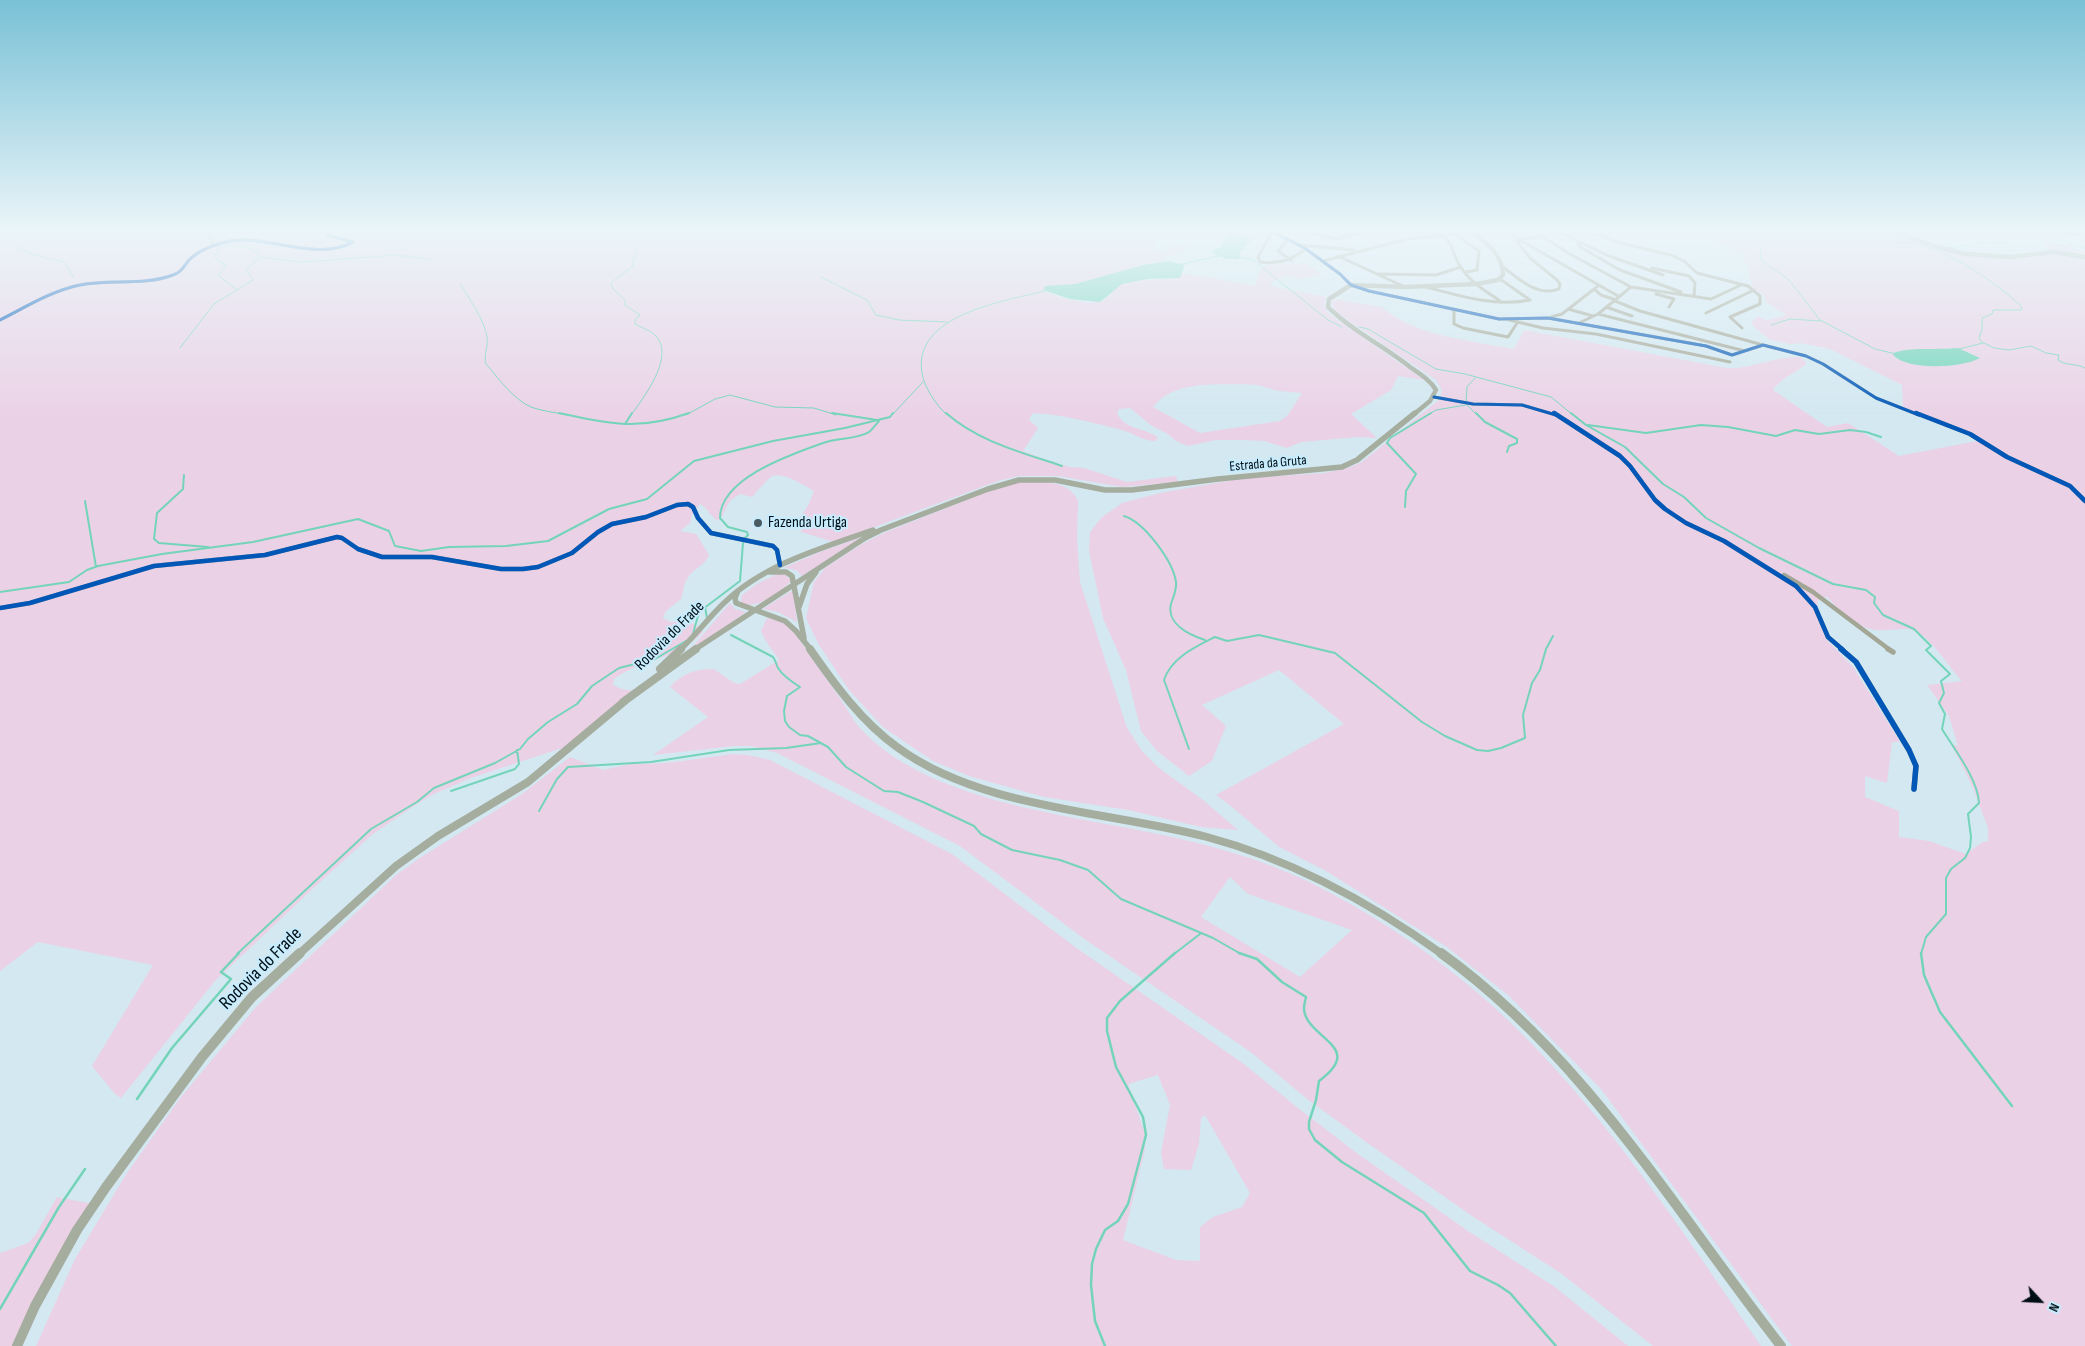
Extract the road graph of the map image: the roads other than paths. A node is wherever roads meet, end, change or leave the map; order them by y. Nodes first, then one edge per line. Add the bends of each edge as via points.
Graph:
1 (55, 295) edge
2 (1333, 295) edge
3 (1383, 295) edge
4 (1465, 295) edge
5 (1491, 295) edge
6 (1523, 295) edge
7 (1586, 295) edge
8 (1603, 295) edge
9 (1610, 295) edge
10 (1621, 295) edge
11 (1661, 295) edge
12 (1683, 295) edge
13 (1690, 295) edge
14 (1721, 295) edge
15 (1744, 295) edge
16 (1758, 295) edge
17 (1693, 296) junction
18 (1714, 298) junction
19 (1616, 299) junction
20 (1501, 302) junction
21 (1716, 306) junction
22 (1606, 307) junction
23 (1669, 307) dead end
24 (1568, 309) junction
25 (1454, 310) junction
26 (1706, 313) dead end
27 (1596, 315) junction
28 (1632, 316) dead end
29 (1548, 318) junction
30 (1506, 319) junction
31 (0, 320) edge
32 (1518, 323) junction
33 (1579, 323) junction
34 (1742, 328) dead end
35 (1672, 341) junction
36 (1763, 346) junction
37 (1670, 350) junction
38 (1746, 351) junction
39 (1730, 362) dead end
40 (1434, 397) junction
41 (2085, 501) edge
42 (908, 520) junction
43 (829, 561) junction
44 (780, 565) junction
45 (1761, 565) junction
46 (768, 572) junction
47 (794, 584) junction
48 (738, 591) junction
49 (0, 608) edge
50 (753, 610) junction
51 (798, 612) junction
52 (772, 614) junction
53 (732, 624) junction
54 (806, 643) junction
55 (1893, 652) dead end
56 (623, 702) junction
57 (1914, 789) dead end
58 (17, 1346) edge
59 (1781, 1346) edge

1 - 31 street
2 - 40 main road via 1328,308 1431,382 1436,390
3 - 25 street
4 - 20 street
5 - 20 street
6 - 20 street via 1530,300
7 - 24 street
8 - 19 street
9 - 19 street
10 - 19 street
11 - 23 street via 1674,300
12 - 17 street
13 - 17 street
14 - 18 street
15 - 21 street
16 - 34 street via 1760,304 1730,318
17 - 18 street
18 - 21 street
19 - 22 street
19 - 36 street via 1640,311
21 - 26 street
22 - 27 street
22 - 28 street
24 - 27 street
24 - 29 street
25 - 30 street
25 - 32 street via 1454,324 1463,328 1508,337
27 - 33 street
27 - 38 street
29 - 30 street
29 - 33 street
30 - 32 street
32 - 37 street via 1596,334
33 - 35 street
35 - 37 street
35 - 38 street via 1710,347 1733,355
36 - 38 street
36 - 41 street via 1818,361 1876,398 1970,434 2007,458 2070,486
37 - 39 street
40 - 42 main road, Estrada da Gruta via 1357,460 1342,467 1132,490 1105,490 1055,480 1026,480 988,489
40 - 45 street via 1474,404 1522,405 1554,412 1620,456 1666,510
42 - 43 main road via 865,538
42 - 44 main road, Rodovia do Frade via 869,531
43 - 47 main road, Rodovia do Frade
43 - 51 main road via 809,580
44 - 46 main road, Rodovia do Frade
44 - 49 street via 777,550 772,546 711,533 693,507 685,504 608,526 572,553 531,568 501,568 432,557 382,556 337,537 265,555 154,566 30,603
45 - 55 street via 1814,591 1859,629
45 - 57 street via 1802,591 1815,607 1828,637 1856,662 1913,758 1917,775
46 - 47 main road via 789,573
46 - 48 main road, Rodovia do Frade
47 - 50 main road, Rodovia do Frade
47 - 51 main road
48 - 50 main road via 736,603
48 - 56 main road, Rodovia do Frade via 682,650
50 - 52 main road
50 - 53 main road, Rodovia do Frade
51 - 54 main road
52 - 53 main road
52 - 54 main road via 791,626
53 - 56 main road, Rodovia do Frade
54 - 59 main road via 872,728 891,744 928,766 1022,799 1171,828 1269,857 1360,900 1433,947 1520,1018 1582,1083 1623,1132
56 - 58 main road, Rodovia do Frade via 528,782 438,836 396,866 252,997 202,1057 101,1194 55,1268

